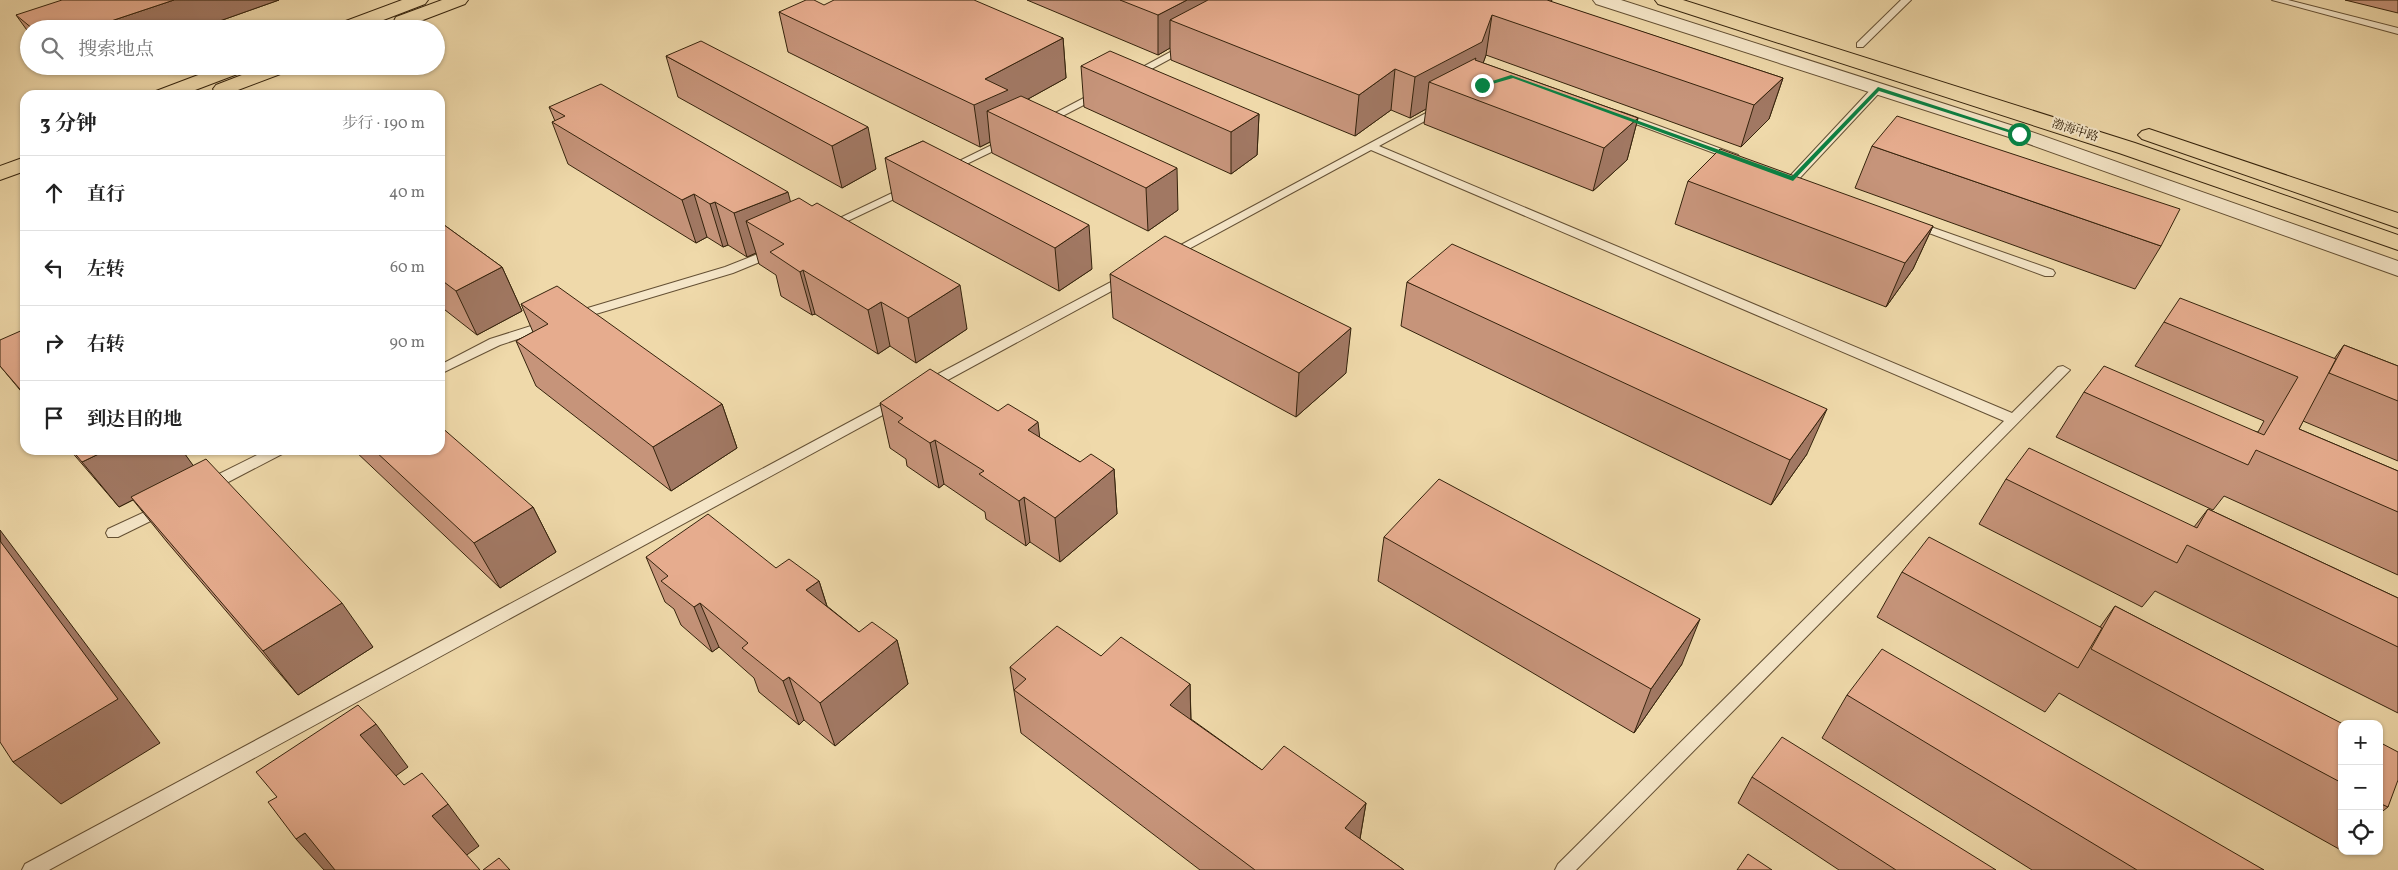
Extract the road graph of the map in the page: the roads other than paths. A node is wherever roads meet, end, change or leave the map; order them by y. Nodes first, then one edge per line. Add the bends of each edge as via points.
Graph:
1 (420, 0) edge
2 (458, 0) edge
3 (1602, 0) edge
4 (1664, 0) edge
5 (1718, 0) edge
6 (1906, 0) edge
7 (2277, 0) edge
8 (366, 20) edge
9 (406, 20) edge
10 (2398, 31) edge
11 (1196, 41) edge
12 (1860, 45) junction
13 (217, 75) edge
14 (260, 75) edge
15 (1878, 88) junction
16 (177, 90) edge
17 (221, 90) edge
18 (1457, 99) edge
19 (1606, 110) edge
20 (1033, 128) edge
21 (1015, 136) edge
22 (1370, 146) junction
23 (20, 148) edge
24 (0, 156) edge
25 (1746, 162) edge
26 (20, 166) edge
27 (0, 173) edge
28 (935, 175) edge
29 (1793, 179) edge
30 (917, 184) edge
31 (1903, 220) edge
32 (2398, 221) edge
33 (820, 231) edge
34 (2398, 243) edge
35 (787, 246) edge
36 (1160, 260) edge
37 (2398, 269) edge
38 (1134, 274) edge
39 (2049, 274) dead end
40 (445, 368) edge
41 (2063, 370) dead end
42 (2013, 419) junction
43 (269, 455) edge
44 (192, 494) edge
45 (175, 502) edge
46 (114, 533) dead end
47 (31, 870) edge
48 (1564, 870) edge

1 - 8 main road
2 - 9 main road
3 - 15 street
4 - 34 main road, 渤海中路 via 2127,148
5 - 12 main road, 渤海中路
6 - 12 lane
7 - 10 lane
11 - 20 lane
12 - 32 main road, 渤海中路 via 2130,129
13 - 16 main road
14 - 17 main road
15 - 29 lane
15 - 37 street via 2019,134
18 - 22 lane
19 - 25 lane
21 - 28 lane
22 - 36 lane
22 - 42 lane
23 - 24 main road
26 - 27 main road
30 - 33 lane
31 - 39 lane
35 - 40 lane via 729,270 496,342
38 - 47 lane
41 - 42 lane
42 - 48 lane
43 - 44 lane
45 - 46 lane

